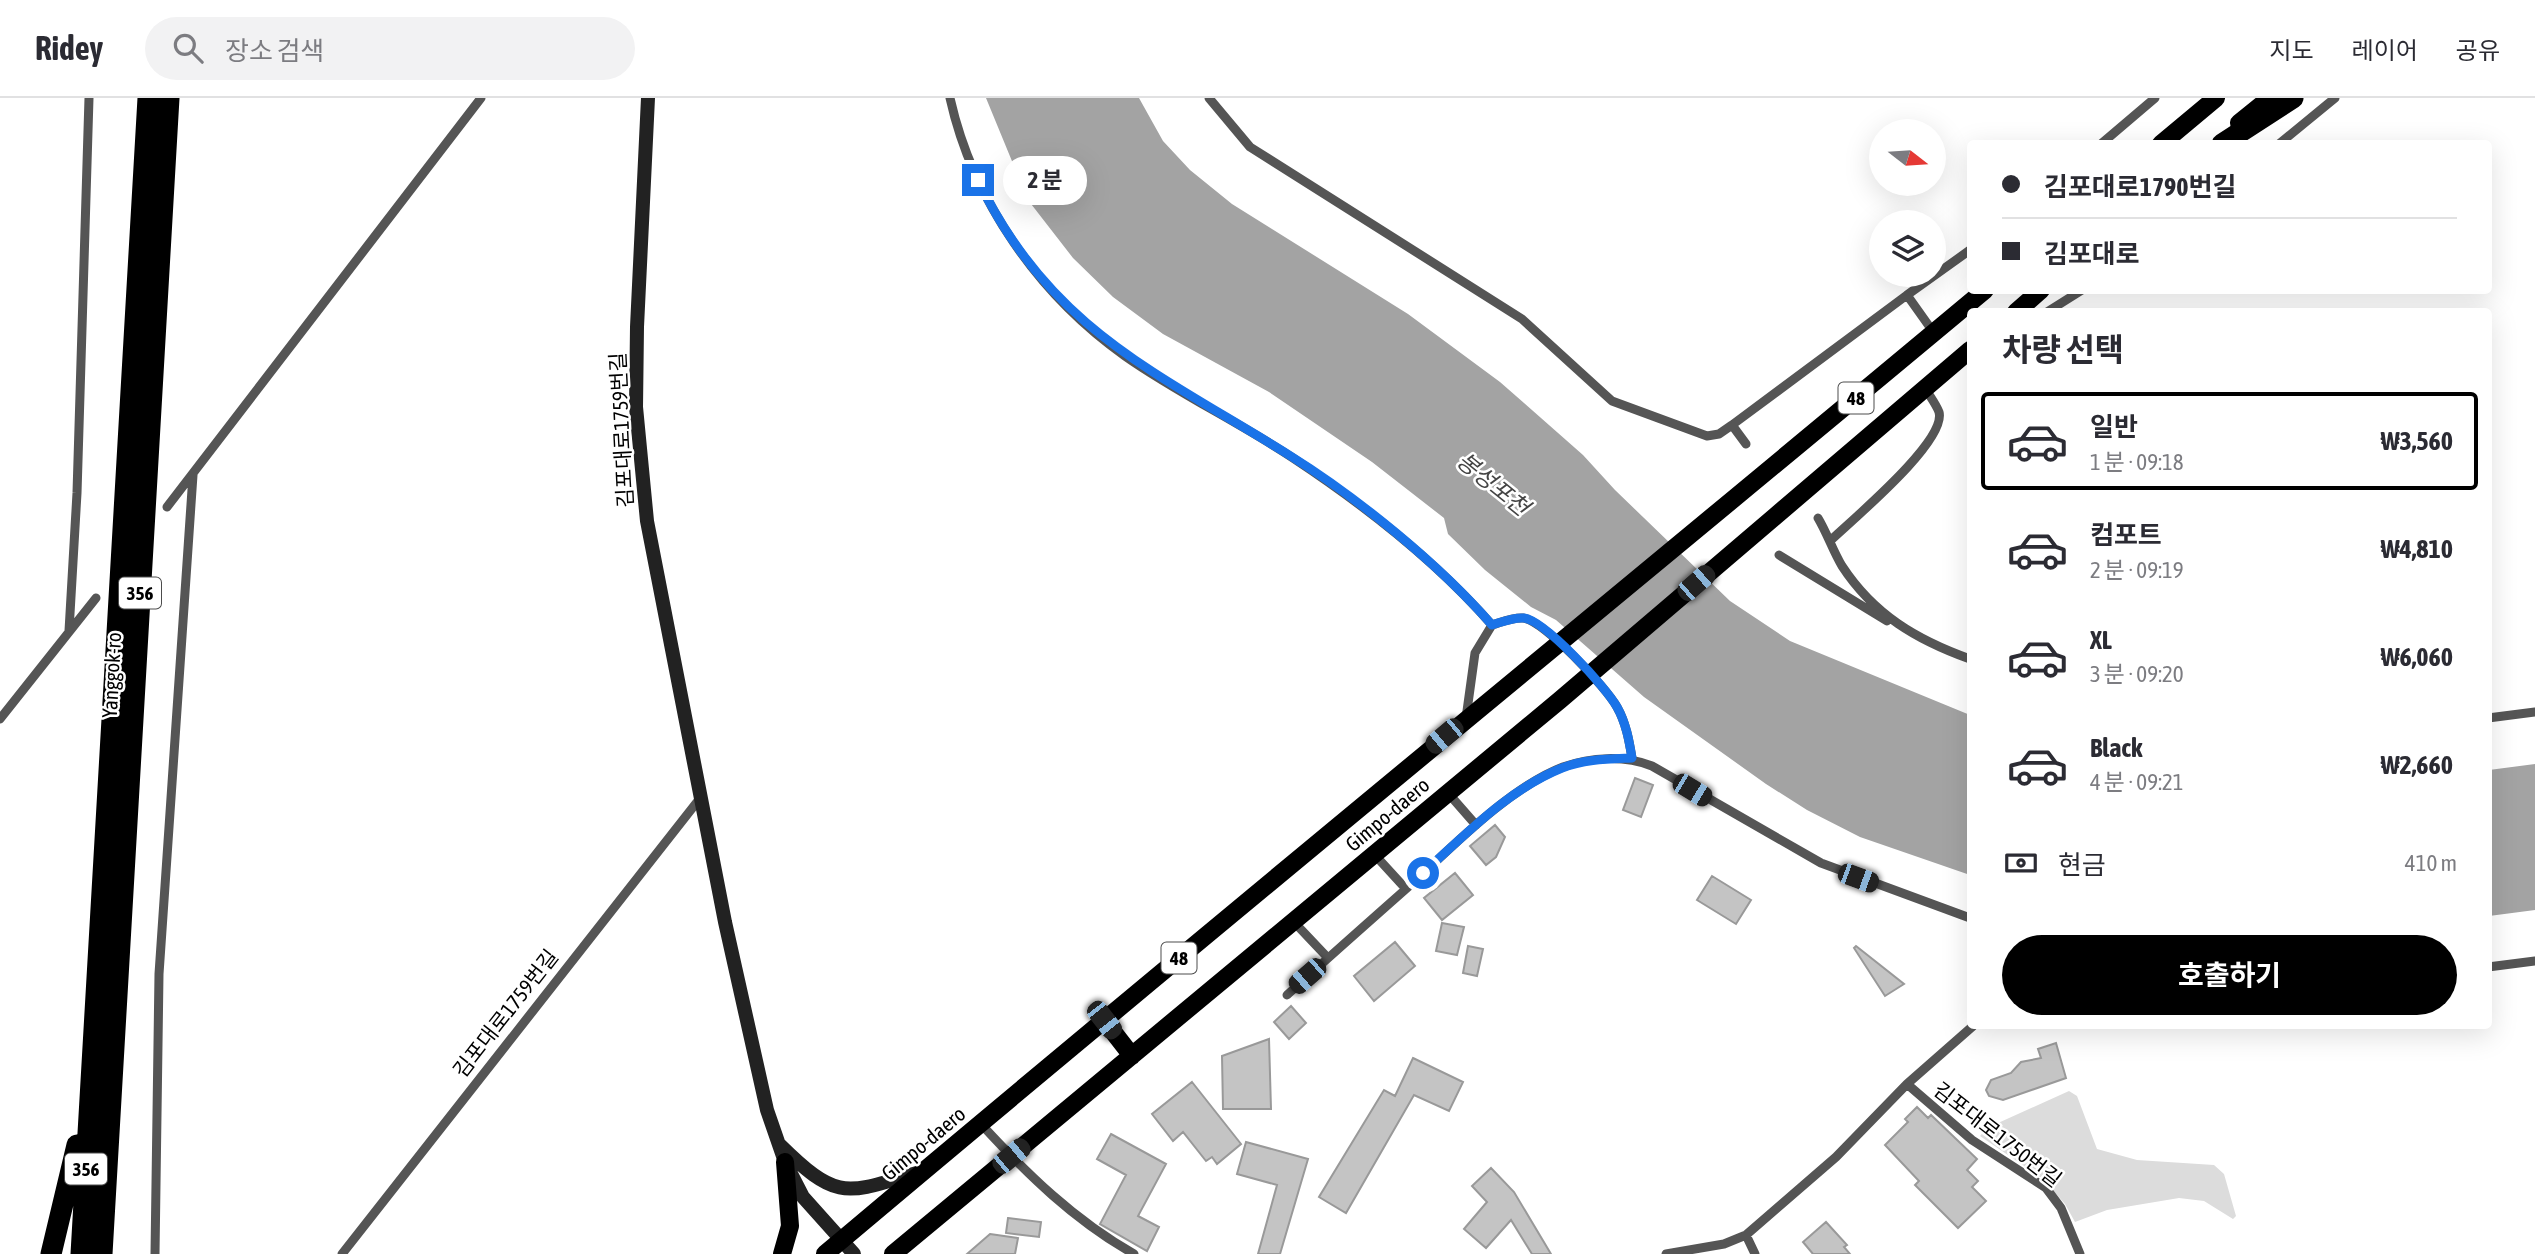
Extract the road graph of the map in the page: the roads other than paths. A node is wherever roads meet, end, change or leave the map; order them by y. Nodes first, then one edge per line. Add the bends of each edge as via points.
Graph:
1 (89, 98) edge
2 (148, 98) edge
3 (169, 98) edge
4 (481, 98) edge
5 (648, 98) edge
6 (950, 98) edge
7 (1209, 98) edge
8 (2155, 98) edge
9 (2216, 98) edge
10 (2270, 98) edge
11 (2293, 98) edge
12 (2336, 98) edge
13 (2106, 140) edge
14 (2166, 140) edge
15 (2220, 140) edge
16 (2228, 140) edge
17 (2284, 140) edge
18 (1967, 252) edge
19 (1980, 294) edge
20 (2036, 294) edge
21 (2076, 294) edge
22 (1907, 295) junction
23 (2021, 308) edge
24 (2053, 308) edge
25 (1934, 333) junction
26 (1967, 353) edge
27 (1925, 388) junction
28 (1732, 425) junction
29 (1746, 444) dead end
30 (193, 475) junction
31 (167, 507) dead end
32 (1818, 518) dead end
33 (1830, 541) junction
34 (1779, 555) dead end
35 (96, 598) dead end
36 (1492, 625) junction
37 (1901, 629) junction
38 (69, 631) junction
39 (1967, 658) edge
40 (2535, 712) edge
41 (2492, 717) edge
42 (1466, 718) junction
43 (0, 719) edge
44 (1632, 758) junction
45 (1448, 793) junction
46 (701, 797) junction
47 (1476, 825) junction
48 (1374, 854) junction
49 (1406, 889) junction
50 (1967, 917) edge
51 (1293, 921) junction
52 (1328, 958) junction
53 (2535, 961) edge
54 (2492, 966) edge
55 (1286, 995) dead end
56 (1104, 1020) junction
57 (1970, 1029) edge
58 (1132, 1056) junction
59 (1907, 1084) junction
60 (101, 1086) junction
61 (981, 1124) junction
62 (778, 1143) junction
63 (1011, 1156) junction
64 (785, 1162) junction
65 (925, 1171) junction
66 (1746, 1235) junction
67 (842, 1240) junction
68 (51, 1254) edge
69 (81, 1254) edge
70 (102, 1254) edge
71 (114, 1254) edge
72 (155, 1254) edge
73 (342, 1254) edge
74 (782, 1254) edge
75 (825, 1254) edge
76 (854, 1254) edge
77 (893, 1254) edge
78 (1134, 1254) edge
79 (1666, 1254) edge
80 (1755, 1254) edge
81 (2080, 1254) edge

1 - 38 lane
2 - 60 highway, Yanggok-ro / 356
3 - 60 highway, Yanggok-ro / 356
4 - 30 lane
5 - 46 street, 김포대로1759번길 via 637,327 639,456 647,521
6 - 36 lane via 969,162 986,197 1026,260 1082,321 1143,368 1292,457 1361,505
7 - 28 lane via 1250,146 1521,319 1612,401 1707,436
8 - 13 lane
9 - 14 main road
10 - 15 main road
11 - 16 highway
12 - 17 lane
18 - 22 lane
19 - 25 main road, 48
20 - 23 main road
21 - 24 lane
22 - 25 lane
22 - 28 lane
25 - 42 main road, Gimpo-daero / 48
26 - 27 main road, Gimpo-daero / 48
27 - 33 lane via 1939,412 1937,431 1921,453
27 - 45 main road, Gimpo-daero / 48
28 - 29 lane
30 - 31 lane
30 - 72 lane via 159,974
32 - 33 lane
33 - 37 lane via 1851,579
34 - 37 lane
35 - 38 lane
36 - 42 lane via 1475,653
36 - 44 lane via 1524,618 1541,627 1611,698 1623,720
37 - 39 lane
38 - 43 lane
40 - 41 lane
42 - 56 main road, Gimpo-daero / 48
44 - 47 lane via 1563,767
44 - 50 lane via 1821,863
45 - 47 lane
45 - 48 main road, Gimpo-daero / 48
46 - 62 street, 김포대로1759번길 via 766,1110
46 - 73 lane, 김포대로1759번길
47 - 49 lane
48 - 49 lane
48 - 51 main road, Gimpo-daero / 48
49 - 52 lane
51 - 52 lane
51 - 58 main road, Gimpo-daero / 48
52 - 55 lane
53 - 54 lane
56 - 58 main road
56 - 61 main road, Gimpo-daero / 48
57 - 59 lane, 김포대로1750번길
58 - 63 main road, Gimpo-daero / 48
59 - 66 lane, 김포대로1750번길 via 1836,1157
59 - 81 lane, 김포대로1750번길 via 1972,1140 2046,1188 2062,1208
60 - 68 highway
60 - 69 highway, Yanggok-ro / 356
60 - 70 highway, Yanggok-ro / 356
60 - 71 highway
61 - 63 lane
61 - 65 main road, Gimpo-daero / 48
62 - 64 street, 김포대로1759번길
62 - 65 street via 812,1176 836,1187 872,1186
63 - 77 main road, Gimpo-daero / 48
63 - 78 lane via 1057,1202
64 - 67 street, 김포대로1759번길 via 803,1197
64 - 74 main road via 790,1226
65 - 67 main road, Gimpo-daero / 48
66 - 79 lane, 김포대로1750번길 via 1724,1244
66 - 80 lane
67 - 75 main road, Gimpo-daero / 48
67 - 76 street, 김포대로1759번길

